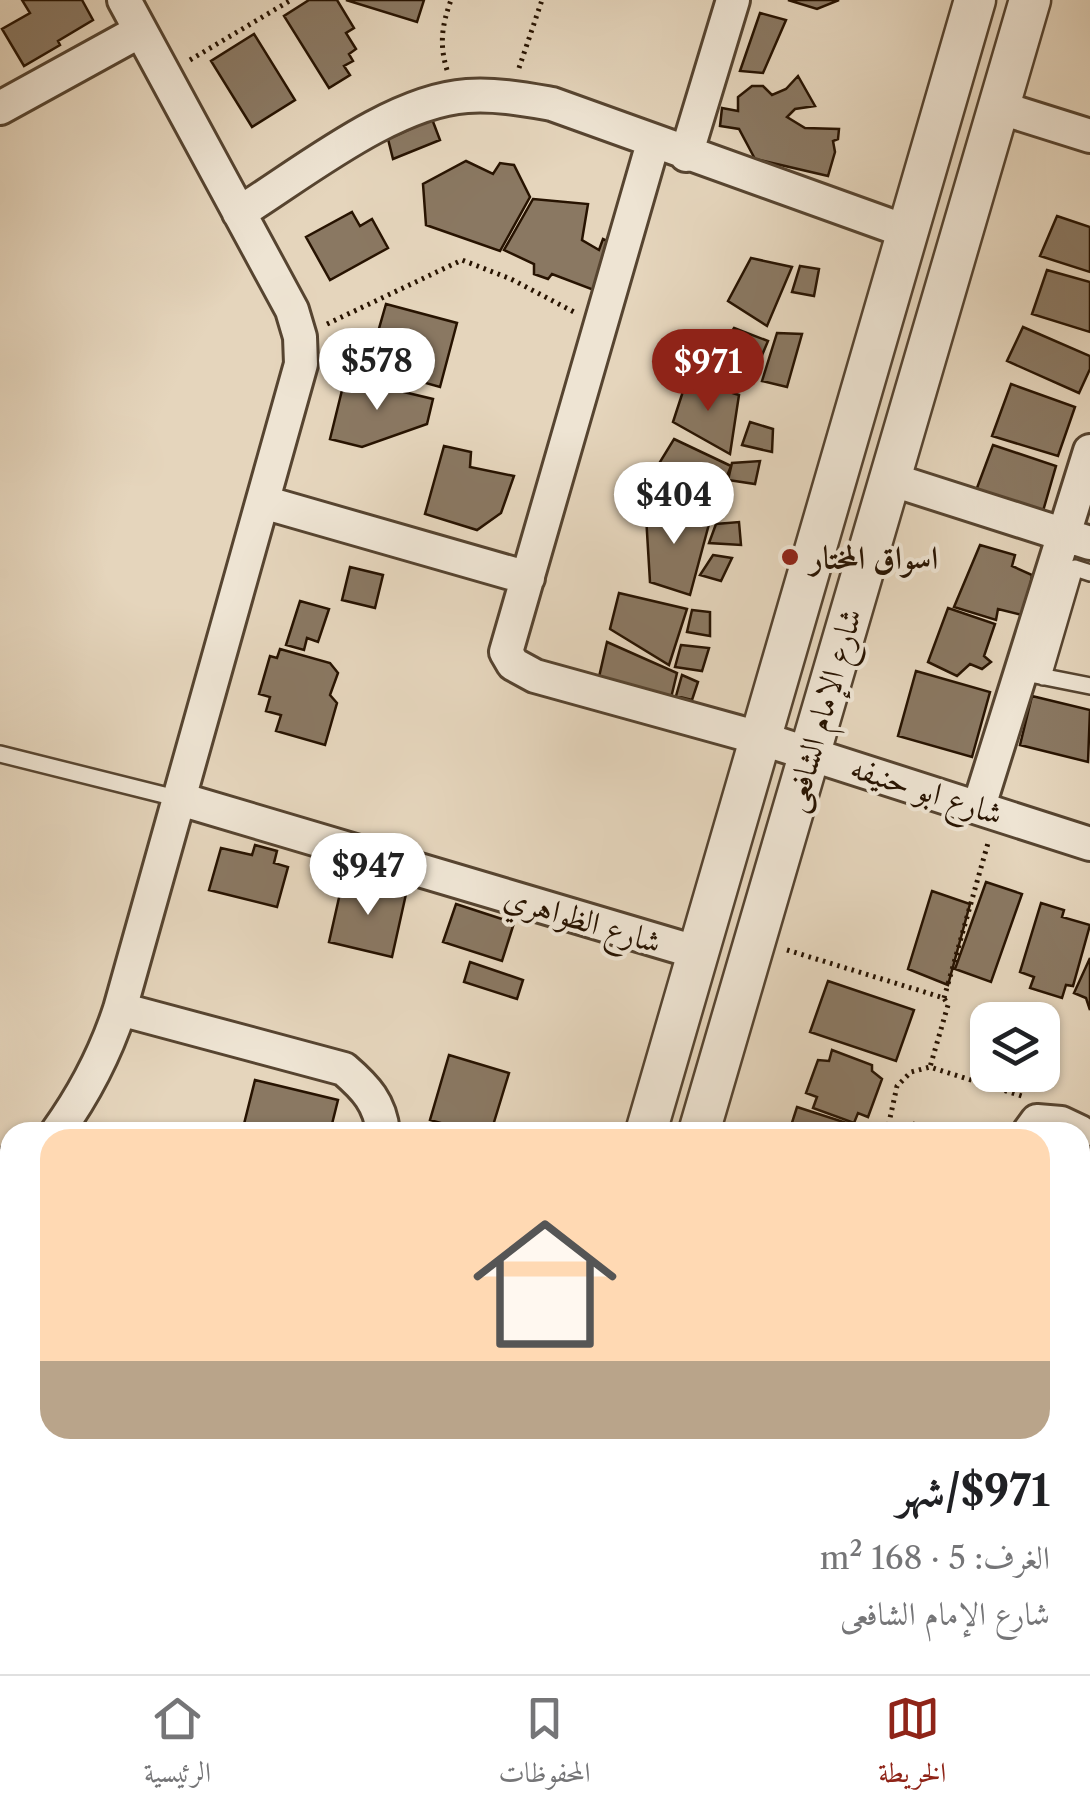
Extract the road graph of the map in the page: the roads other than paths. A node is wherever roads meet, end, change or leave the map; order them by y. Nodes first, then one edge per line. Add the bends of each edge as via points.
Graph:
1 (124, 0) edge
2 (733, 0) edge
3 (975, 0) edge
4 (1030, 0) edge
5 (140, 31) junction
6 (998, 107) junction
7 (0, 108) edge
8 (1090, 136) edge
9 (653, 142) junction
10 (686, 155) junction
11 (240, 213) junction
12 (908, 232) junction
13 (1090, 451) edge
14 (890, 479) junction
15 (263, 502) junction
16 (1077, 539) edge
17 (1090, 573) edge
18 (528, 578) junction
19 (1032, 674) junction
20 (1090, 686) edge
21 (763, 739) junction
22 (810, 753) junction
23 (0, 754) edge
24 (180, 799) junction
25 (988, 809) junction
26 (1090, 844) edge
27 (699, 953) junction
28 (120, 1008) junction
29 (64, 1122) edge
30 (381, 1122) edge
31 (649, 1122) edge
32 (702, 1122) edge

1 - 5 street
2 - 10 street
3 - 12 street, شارع الإمام الشافعى
4 - 6 street, شارع الإمام الشافعى
5 - 7 street
5 - 11 street
6 - 8 street
6 - 14 street, شارع الإمام الشافعى
9 - 10 street
9 - 11 street via 552,104 509,96 430,102 396,114
9 - 18 street
10 - 12 street
11 - 15 street via 300,337 301,364
12 - 21 street, شارع الإمام الشافعى
13 - 16 street
14 - 16 street
14 - 22 street, شارع الإمام الشافعى
15 - 18 street
15 - 24 street
16 - 19 street
17 - 19 lane via 1075,568
18 - 21 street, شارع ابو حنيفه via 506,652 523,672
19 - 20 lane
19 - 25 street
21 - 22 street, شارع ابو حنيفه
21 - 27 street, شارع الإمام الشافعى
22 - 25 street, شارع ابو حنيفه
22 - 32 street, شارع الإمام الشافعى
23 - 24 lane
24 - 27 street, شارع الظواهري
24 - 28 street
25 - 26 street, شارع ابو حنيفه
27 - 31 street, شارع الإمام الشافعى
28 - 29 street via 105,1054
28 - 30 street via 344,1069 367,1088

